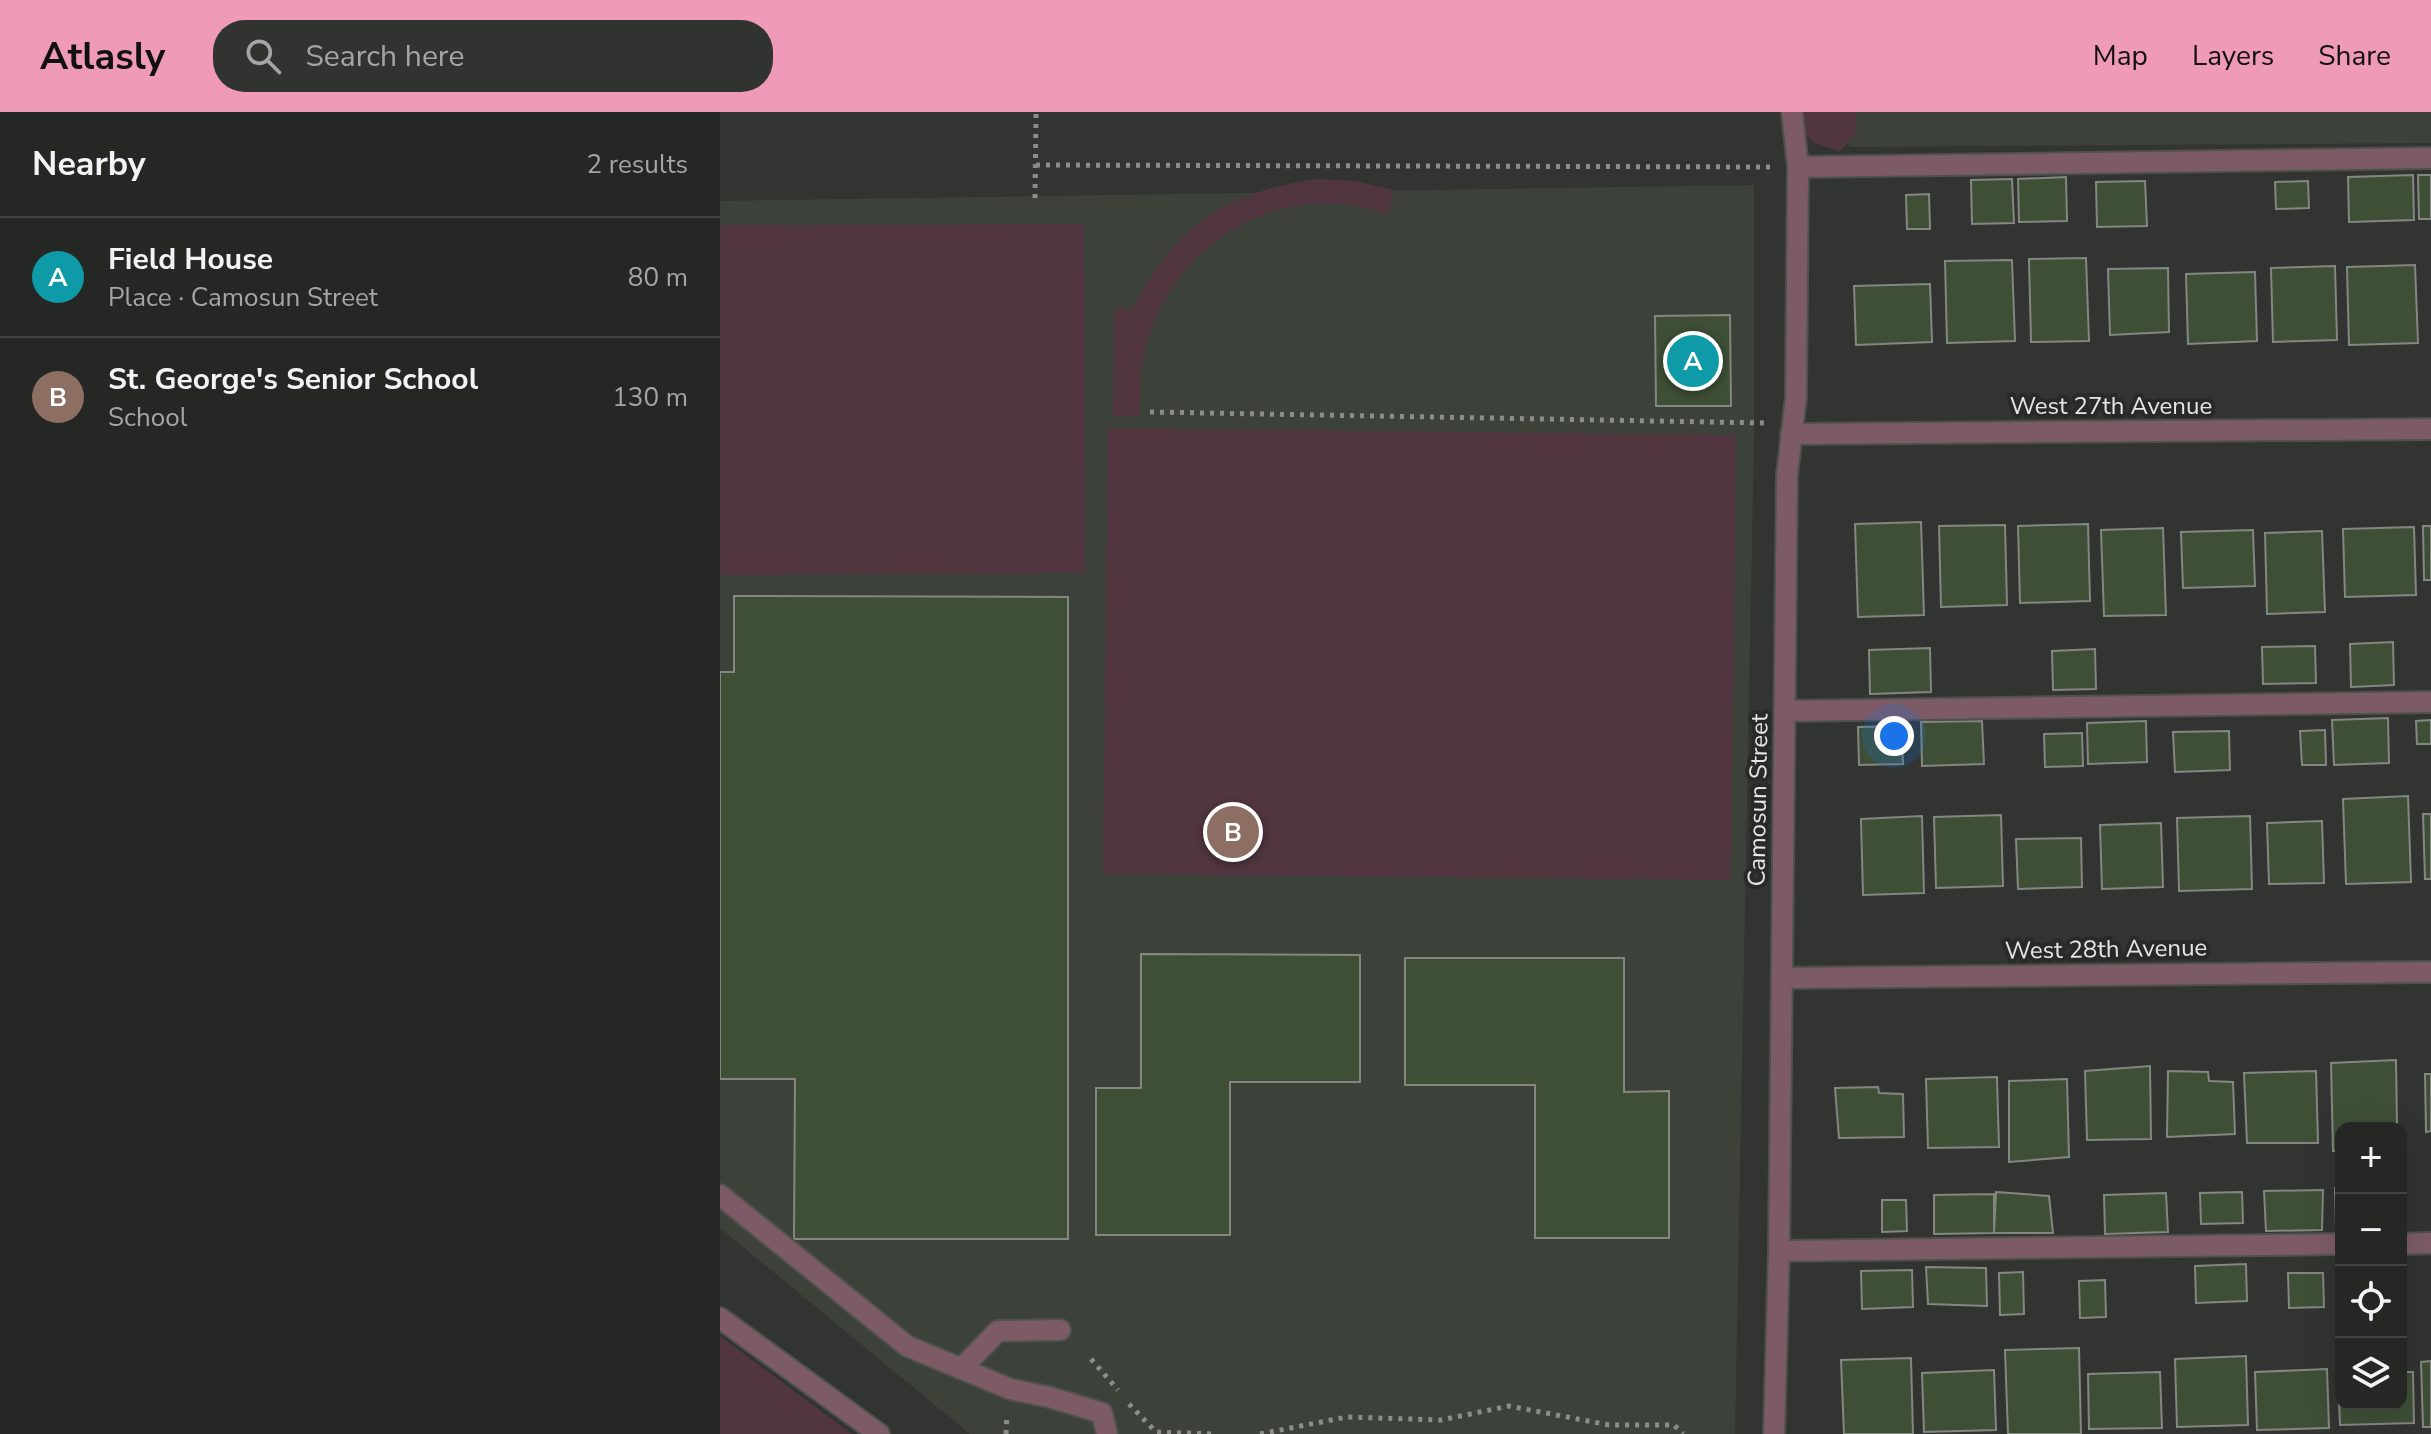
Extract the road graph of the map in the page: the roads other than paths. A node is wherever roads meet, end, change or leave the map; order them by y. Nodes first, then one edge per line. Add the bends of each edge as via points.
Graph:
1 (1792, 112) edge
2 (2431, 158) edge
3 (1798, 167) junction
4 (2431, 429) edge
5 (1791, 434) junction
6 (2431, 702) edge
7 (1786, 711) junction
8 (2431, 972) edge
9 (1782, 978) junction
10 (720, 1195) edge
11 (2431, 1243) edge
12 (2335, 1244) edge
13 (2407, 1244) edge
14 (1779, 1251) junction
15 (720, 1318) edge
16 (1060, 1330) dead end
17 (961, 1369) junction
18 (879, 1434) edge
19 (1107, 1434) edge
20 (1774, 1434) edge

1 - 3 street, Camosun Street
2 - 3 street
3 - 5 street, Camosun Street via 1796,397
4 - 5 street, West 27th Avenue
5 - 7 street, Camosun Street
6 - 7 street
7 - 9 street, Camosun Street
8 - 9 street, West 28th Avenue
9 - 14 street, Camosun Street
10 - 17 street via 907,1346
11 - 13 street
12 - 14 street
14 - 20 street, Camosun Street
15 - 18 street
16 - 17 street via 998,1331
17 - 19 street via 1010,1389 1102,1413

